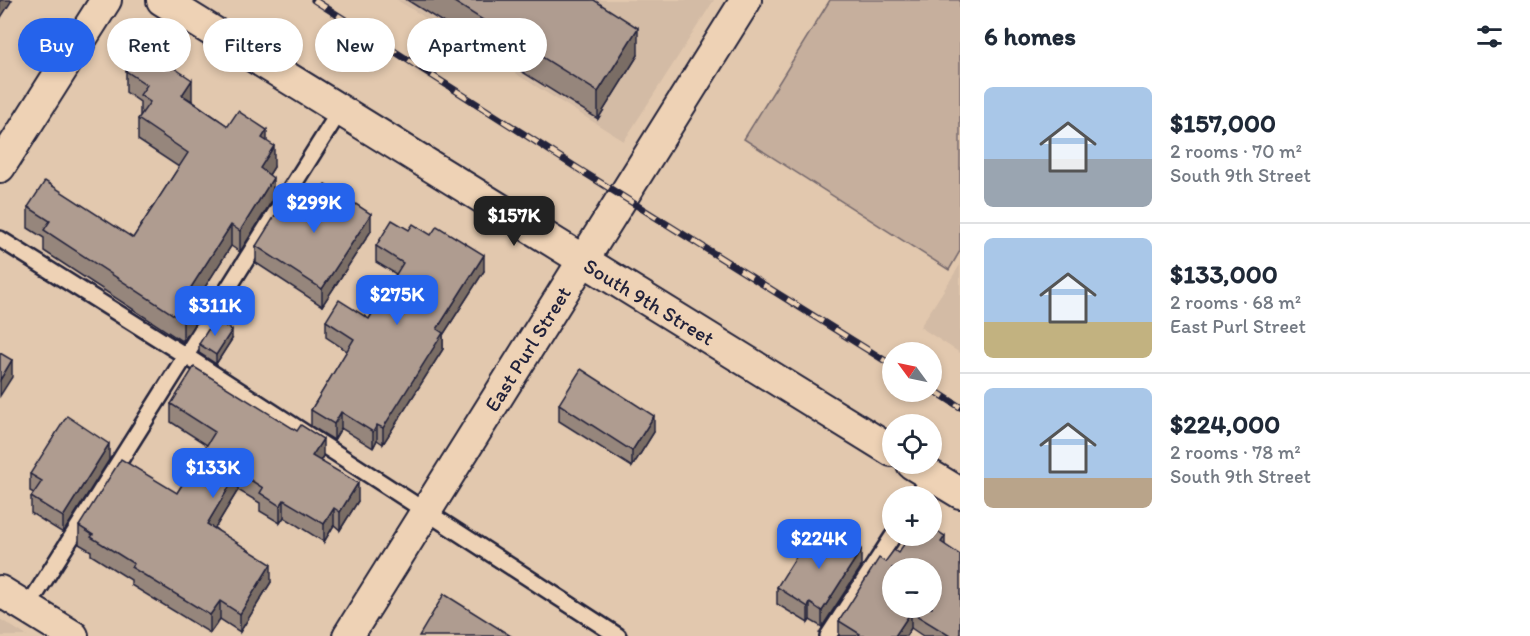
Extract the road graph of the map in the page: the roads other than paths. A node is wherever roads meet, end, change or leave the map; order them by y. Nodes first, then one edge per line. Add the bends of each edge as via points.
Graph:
1 (106, 0) edge
2 (162, 0) edge
3 (746, 0) edge
4 (341, 110) junction
5 (0, 167) edge
6 (0, 239) edge
7 (583, 262) junction
8 (186, 356) junction
9 (882, 445) edge
10 (920, 478) edge
11 (960, 493) edge
12 (426, 512) junction
13 (886, 546) edge
14 (0, 591) edge
15 (27, 608) junction
16 (73, 636) edge
17 (348, 636) edge
18 (618, 636) edge
19 (828, 636) edge

1 - 5 street
2 - 4 street, South 9th Street
3 - 7 street, East Purl Street
4 - 7 street, South 9th Street
4 - 8 lane
6 - 8 lane
7 - 9 street, South 9th Street
7 - 12 street, East Purl Street
8 - 12 lane
8 - 15 lane
10 - 11 street
12 - 17 street, East Purl Street
12 - 18 lane
13 - 19 lane
14 - 15 street
15 - 16 street

